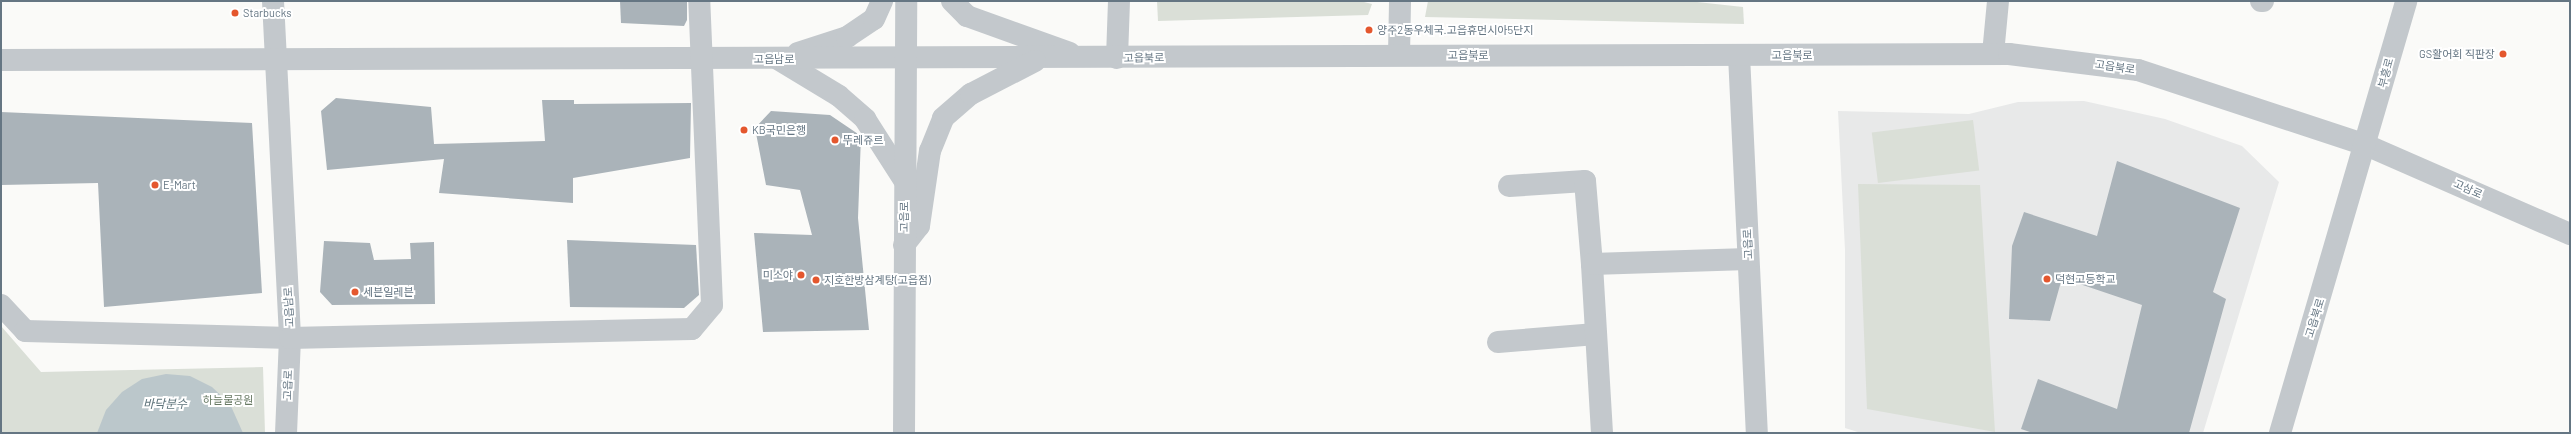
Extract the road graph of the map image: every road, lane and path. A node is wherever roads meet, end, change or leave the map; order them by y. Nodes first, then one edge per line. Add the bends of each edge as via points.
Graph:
1 (273, 1) edge
2 (700, 1) edge
3 (882, 1) edge
4 (906, 1) edge
5 (952, 1) edge
6 (1119, 1) edge
7 (1400, 1) edge
8 (1998, 1) edge
9 (2406, 1) edge
10 (1993, 54) junction
11 (1399, 55) junction
12 (1739, 55) junction
13 (1086, 58) junction
14 (1118, 58) junction
15 (701, 59) junction
16 (778, 59) junction
17 (1039, 59) junction
18 (1, 60) edge
19 (278, 60) junction
20 (904, 60) junction
21 (2366, 145) junction
22 (904, 180) junction
23 (1509, 186) dead end
24 (2570, 234) edge
25 (904, 245) junction
26 (1748, 259) junction
27 (1592, 264) junction
28 (1, 305) edge
29 (1596, 334) junction
30 (290, 338) junction
31 (1498, 342) dead end
32 (286, 433) edge
33 (904, 433) edge
34 (1602, 433) edge
35 (1757, 433) edge
36 (2280, 433) edge

1 - 19 street, 고읍남로
2 - 15 street
3 - 16 street via 874,19 848,37
4 - 20 street, 고읍로
5 - 13 street via 967,16
6 - 14 street
7 - 11 street
8 - 10 street
9 - 21 street, 부흥로
10 - 12 street, 고읍북로
10 - 21 street, 고읍북로 via 2138,70
11 - 12 street, 고읍북로
11 - 14 street, 고읍북로
12 - 26 street, 고읍로
13 - 14 street, 고읍북로
13 - 17 street, 고읍북로
15 - 16 street, 고읍남로
15 - 19 street, 고읍남로
15 - 30 street via 712,306 692,329
16 - 20 street, 고읍남로
16 - 22 street via 839,96 865,119
17 - 20 street, 고읍북로
17 - 25 street via 970,94 943,118 930,151 919,226
18 - 19 street, 고읍남로
19 - 30 street, 고읍남로
20 - 22 street, 고읍로
21 - 24 street, 고삼로
21 - 36 street, 고읍북로
22 - 25 street, 고읍로
23 - 27 street via 1585,181
25 - 33 street, 고읍로
26 - 27 street
26 - 35 street, 고읍로
27 - 29 street
28 - 30 street, 고읍남로 via 25,331
29 - 31 street
29 - 34 street
30 - 32 street, 고읍로

